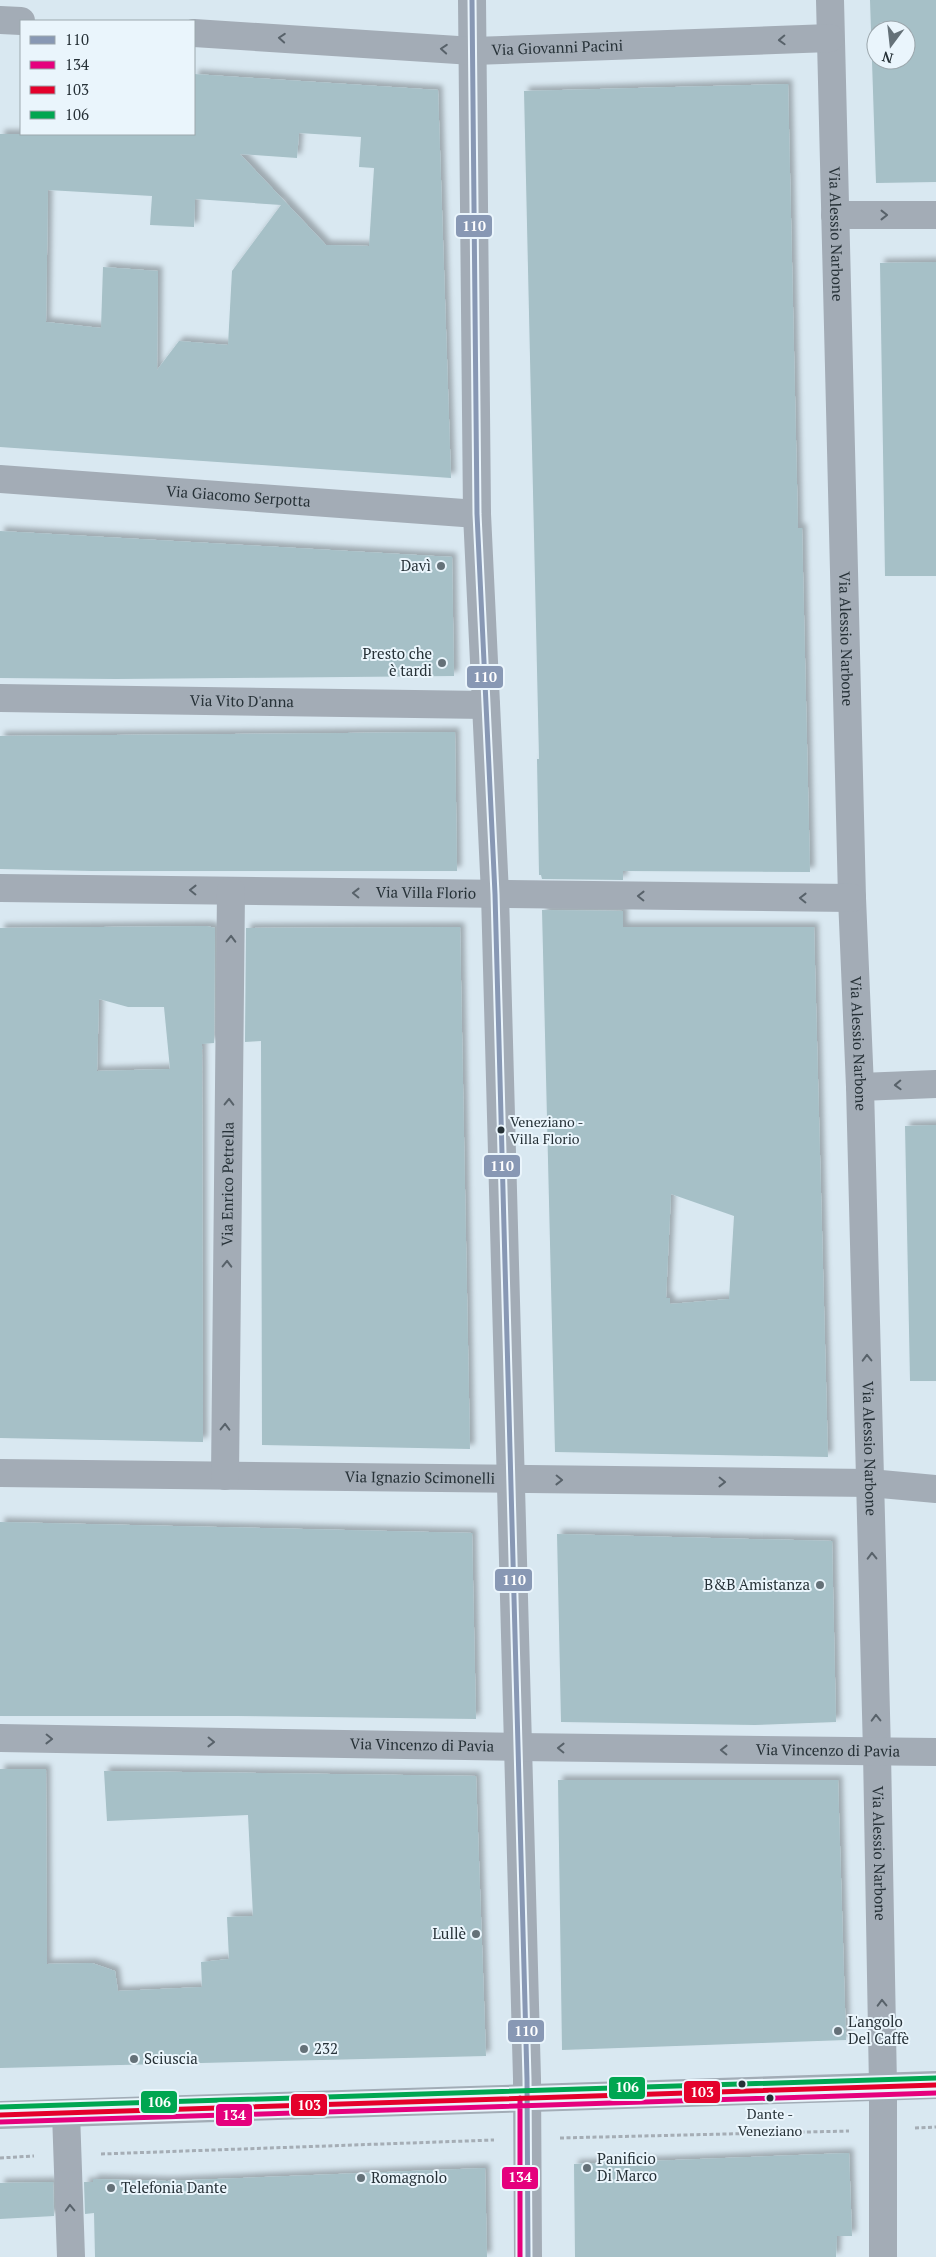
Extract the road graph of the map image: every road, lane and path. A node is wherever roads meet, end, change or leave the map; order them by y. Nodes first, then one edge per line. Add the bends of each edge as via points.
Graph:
1 (472, 0) edge
2 (830, 0) edge
3 (0, 20) edge
4 (20, 21) edge
5 (195, 33) edge
6 (830, 38) junction
7 (472, 51) junction
8 (835, 215) junction
9 (936, 215) edge
10 (0, 479) edge
11 (476, 514) junction
12 (0, 698) edge
13 (486, 705) junction
14 (0, 888) edge
15 (231, 891) junction
16 (495, 894) junction
17 (852, 898) junction
18 (936, 1084) edge
19 (860, 1087) junction
20 (0, 1473) edge
21 (225, 1476) junction
22 (511, 1480) junction
23 (870, 1484) junction
24 (936, 1488) edge
25 (0, 1738) edge
26 (518, 1747) junction
27 (877, 1752) junction
28 (936, 1752) edge
29 (936, 2085) edge
30 (883, 2087) junction
31 (527, 2098) junction
32 (66, 2112) junction
33 (0, 2115) edge
34 (936, 2127) edge
35 (884, 2130) junction
36 (527, 2139) junction
37 (68, 2155) junction
38 (0, 2158) edge
39 (71, 2257) edge
40 (528, 2257) edge
41 (883, 2257) edge

1 - 7 street
2 - 6 street, Via Alessio Narbone
3 - 4 street
7 -> 5 street, Via Giovanni Pacini
6 -> 7 street, Via Giovanni Pacini
6 - 8 street, Via Alessio Narbone
7 - 11 street
8 -> 9 street
8 - 17 street, Via Alessio Narbone
10 - 11 street, Via Giacomo Serpotta
11 - 13 street
12 - 13 street, Via Vito D'anna
13 - 16 street
15 -> 14 street, Via Villa Florio
16 -> 15 street, Via Villa Florio
21 -> 15 street, Via Enrico Petrella
17 -> 16 street, Via Villa Florio
16 - 22 street
17 - 19 street, Via Alessio Narbone
18 -> 19 street
23 -> 19 street, Via Alessio Narbone
20 - 21 street, Via Ignazio Scimonelli
21 - 22 street, Via Ignazio Scimonelli
22 -> 23 street, Via Ignazio Scimonelli
22 - 26 street
23 - 24 street, Via Ignazio Scimonelli
27 -> 23 street, Via Alessio Narbone
25 -> 26 street, Via Vincenzo di Pavia
27 -> 26 street, Via Vincenzo di Pavia
26 - 31 street
27 - 28 street, Via Vincenzo di Pavia
30 -> 27 street, Via Alessio Narbone
29 - 30 street
30 - 31 street
30 - 35 street, Via Alessio Narbone
31 - 32 street
31 - 36 street
32 - 33 street
32 - 37 street
34 - 35 path
35 - 36 path
35 - 41 street, Via Alessio Narbone
36 - 37 path
36 - 40 street
37 - 38 path
39 -> 37 street

